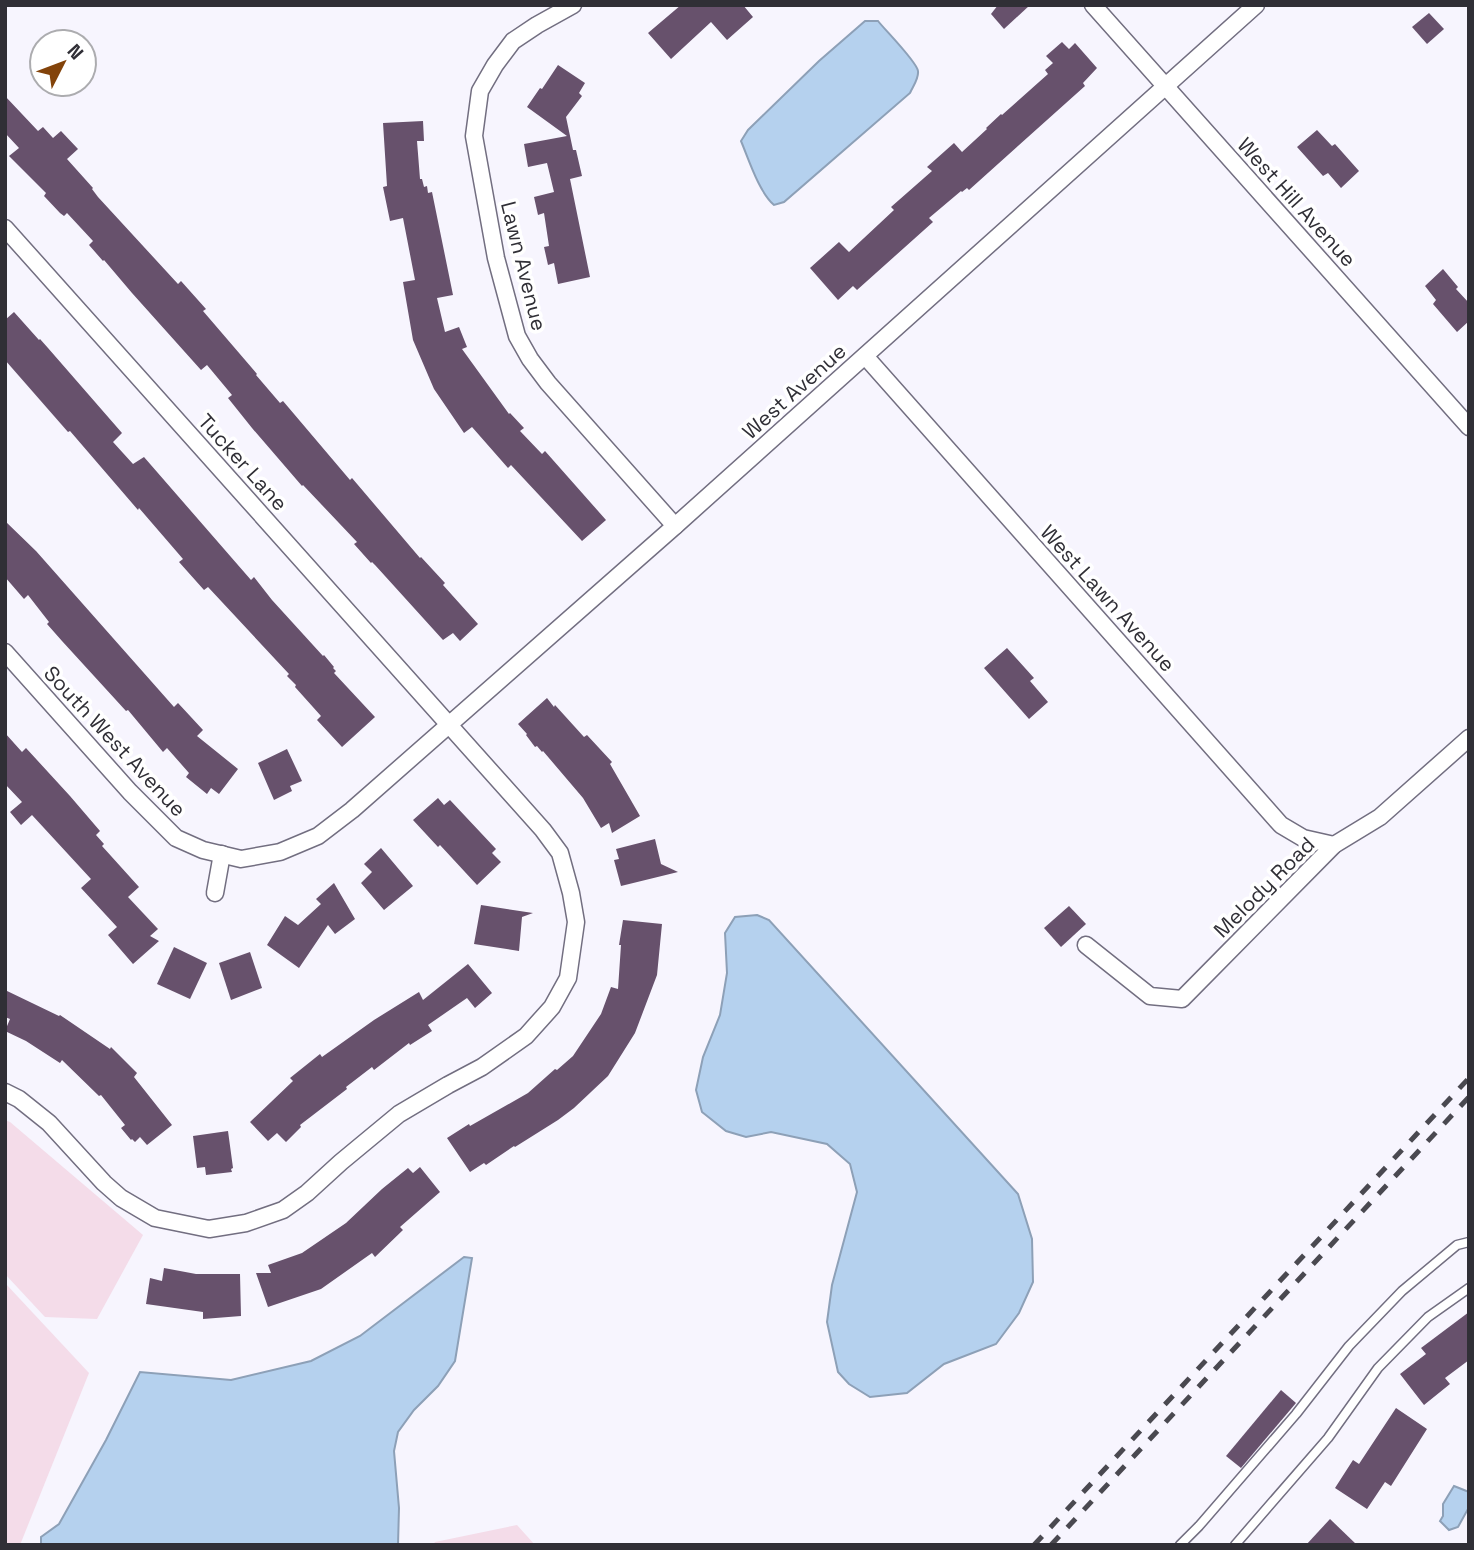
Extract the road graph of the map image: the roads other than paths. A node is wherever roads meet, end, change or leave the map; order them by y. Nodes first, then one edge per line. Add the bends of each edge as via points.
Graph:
1 (573, 5) edge
2 (1093, 5) edge
3 (1256, 5) edge
4 (1166, 87) junction
5 (5, 228) edge
6 (865, 356) junction
7 (1469, 426) edge
8 (675, 526) junction
9 (5, 652) edge
10 (449, 724) junction
11 (1469, 738) edge
12 (1334, 845) junction
13 (222, 854) junction
14 (215, 893) dead end
15 (1086, 945) dead end
16 (5, 1092) edge
17 (1469, 1242) edge
18 (1469, 1288) edge
19 (1180, 1545) edge
20 (1235, 1545) edge

1 - 8 street, Lawn Avenue via 513,41 480,91 474,136 496,258 517,336 530,359
2 - 4 street, West Hill Avenue
3 - 4 street, West Avenue
4 - 6 street, West Avenue
4 - 7 street, West Hill Avenue
5 - 10 street, Tucker Lane
6 - 8 street, West Avenue
6 - 12 street, West Lawn Avenue via 1281,825 1303,838
8 - 10 street, West Avenue
9 - 13 street, South West Avenue via 176,838
10 - 13 street, South West Avenue via 318,836 280,852 241,859
10 - 16 street, Tucker Lane via 560,853 571,893 576,922 568,978 552,1007 526,1037 398,1114 283,1210 209,1229 155,1218 121,1198 49,1123
11 - 12 street, Melody Road via 1380,817
12 - 15 street, Melody Road via 1182,999 1150,996
13 - 14 street
17 - 19 lane via 1457,1245 1402,1291 1349,1346 1296,1414
18 - 20 lane via 1428,1317 1378,1368 1328,1438

